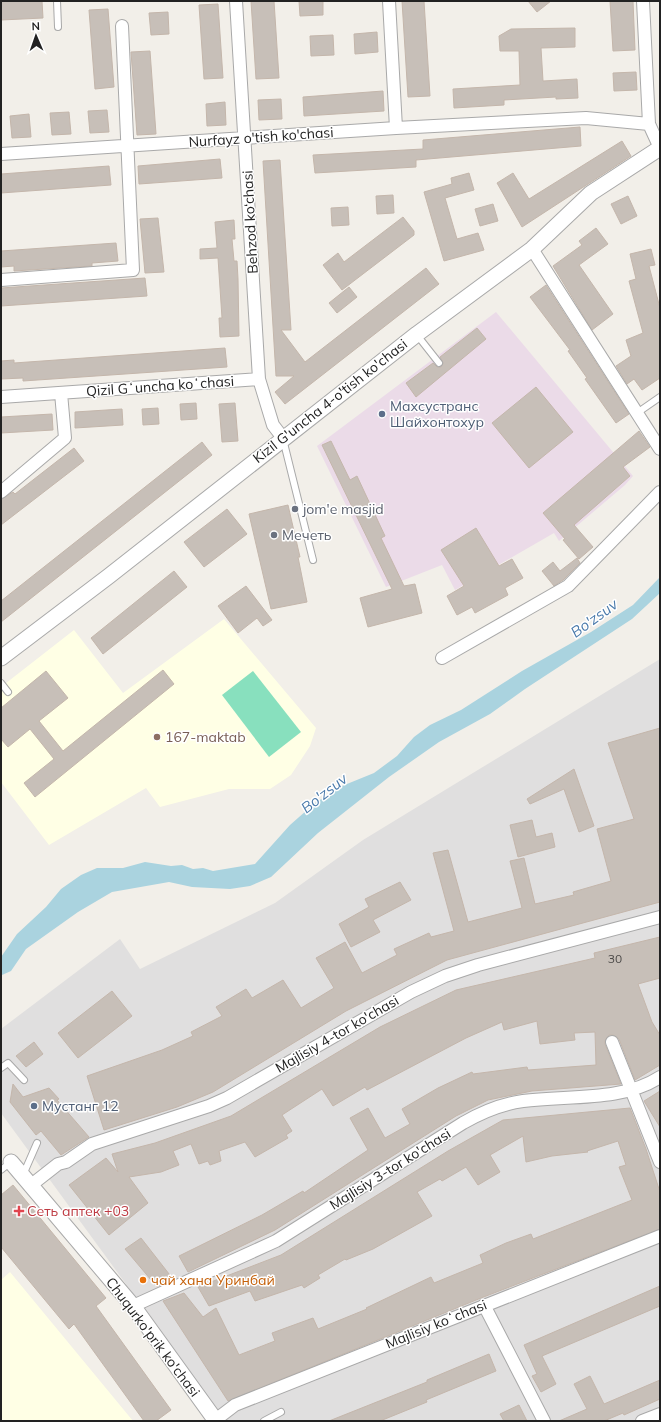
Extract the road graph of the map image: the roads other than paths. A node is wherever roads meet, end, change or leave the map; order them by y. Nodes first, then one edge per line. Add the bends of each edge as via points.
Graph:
1 (57, 1) edge
2 (236, 1) edge
3 (389, 1) edge
4 (643, 1) edge
5 (122, 26) dead end
6 (58, 27) dead end
7 (649, 124) junction
8 (396, 128) junction
9 (245, 138) junction
10 (127, 145) junction
11 (660, 148) edge
12 (1, 154) edge
13 (532, 249) junction
14 (1, 280) edge
15 (417, 334) junction
16 (439, 363) dead end
17 (259, 379) junction
18 (61, 393) junction
19 (1, 397) edge
20 (660, 397) edge
21 (638, 414) junction
22 (283, 438) junction
23 (660, 449) edge
24 (1, 492) edge
25 (660, 492) edge
26 (313, 560) dead end
27 (1, 658) edge
28 (442, 658) dead end
29 (1, 683) edge
30 (8, 692) dead end
31 (660, 916) edge
32 (612, 1042) dead end
33 (1, 1068) edge
34 (660, 1077) edge
35 (24, 1080) dead end
36 (631, 1092) junction
37 (37, 1143) dead end
38 (660, 1162) edge
39 (6, 1166) edge
40 (26, 1181) junction
41 (660, 1236) edge
42 (484, 1305) junction
43 (134, 1306) junction
44 (281, 1412) dead end
45 (660, 1414) edge
46 (215, 1421) edge
47 (264, 1421) edge
48 (544, 1421) edge
49 (642, 1421) edge

1 - 6 lane
2 - 9 street, Behzod ko‘chasi
3 - 8 street
4 - 7 street
5 - 10 street
7 - 8 street, Nurfayz o'tish ko'chasi via 586,118
7 - 11 street
8 - 9 street, Nurfayz o'tish ko'chasi
9 - 10 street, Nurfayz o'tish ko'chasi
9 - 17 street, Behzod ko‘chasi
10 - 12 street, Nurfayz o'tish ko'chasi
10 - 14 street via 133,270
11 - 13 street, Kizil G'uncha 4-o'tish ko'chasi via 591,193
13 - 15 street, Kizil G'uncha 4-o'tish ko'chasi
13 - 21 street
15 - 16 lane
15 - 22 street, Kizil G'uncha 4-o'tish ko'chasi
17 - 18 street, Qizil Gʻuncha koʻchasi
17 - 22 street, Behzod ko‘chasi via 273,424
18 - 19 street, Qizil Gʻuncha koʻchasi
18 - 24 street via 65,438
20 - 21 lane
21 - 23 street
22 - 26 lane
22 - 27 street, Kizil G'uncha 4-o'tish ko'chasi
25 - 28 street via 568,586
29 - 30 lane
31 - 40 street, Majlisiy 4-tor ko'chasi via 445,976 411,992 227,1098 92,1144 66,1162
32 - 36 street
33 - 35 lane via 8,1063
34 - 36 street, Majlisiy 3-tor ko'chasi
36 - 38 street
36 - 43 street, Majlisiy 3-tor ko'chasi via 524,1101 493,1108 463,1123 276,1241
37 - 40 lane
39 - 40 street, Chuqurko'prik ko'chasi
40 - 43 street, Chuqurko'prik ko'chasi
41 - 42 street, Majlisiy koʻchasi
42 - 46 street, Majlisiy koʻchasi via 235,1405
42 - 48 street
43 - 46 street, Chuqurko'prik ko'chasi
44 - 47 lane
45 - 49 street

